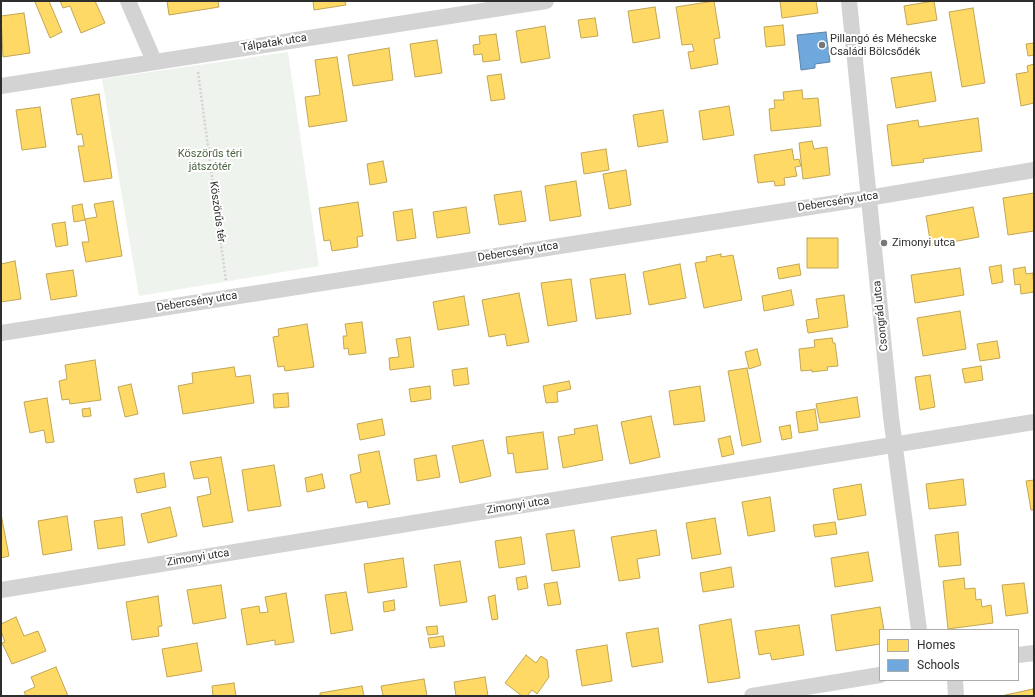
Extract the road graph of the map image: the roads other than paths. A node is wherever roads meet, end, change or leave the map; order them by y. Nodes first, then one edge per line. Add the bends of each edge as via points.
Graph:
1 (128, 1) edge
2 (546, 1) edge
3 (849, 1) edge
4 (154, 61) junction
5 (1, 86) edge
6 (1034, 170) edge
7 (868, 198) junction
8 (1, 333) edge
9 (1034, 422) edge
10 (895, 445) junction
11 (1, 590) edge
12 (919, 629) edge
13 (1034, 653) edge
14 (1019, 655) edge
15 (879, 675) edge
16 (954, 681) edge
17 (752, 696) edge
18 (956, 696) edge

1 - 4 street
2 - 4 street, Tálpatak utca
3 - 7 street, Csongrád utca
4 - 5 street, Tálpatak utca
6 - 7 street, Debercsény utca
7 - 8 street, Debercsény utca
7 - 10 street, Csongrád utca
9 - 10 street, Zimonyi utca
10 - 11 street, Zimonyi utca
10 - 12 street, Csongrád utca
13 - 14 street
15 - 17 street
16 - 18 street

